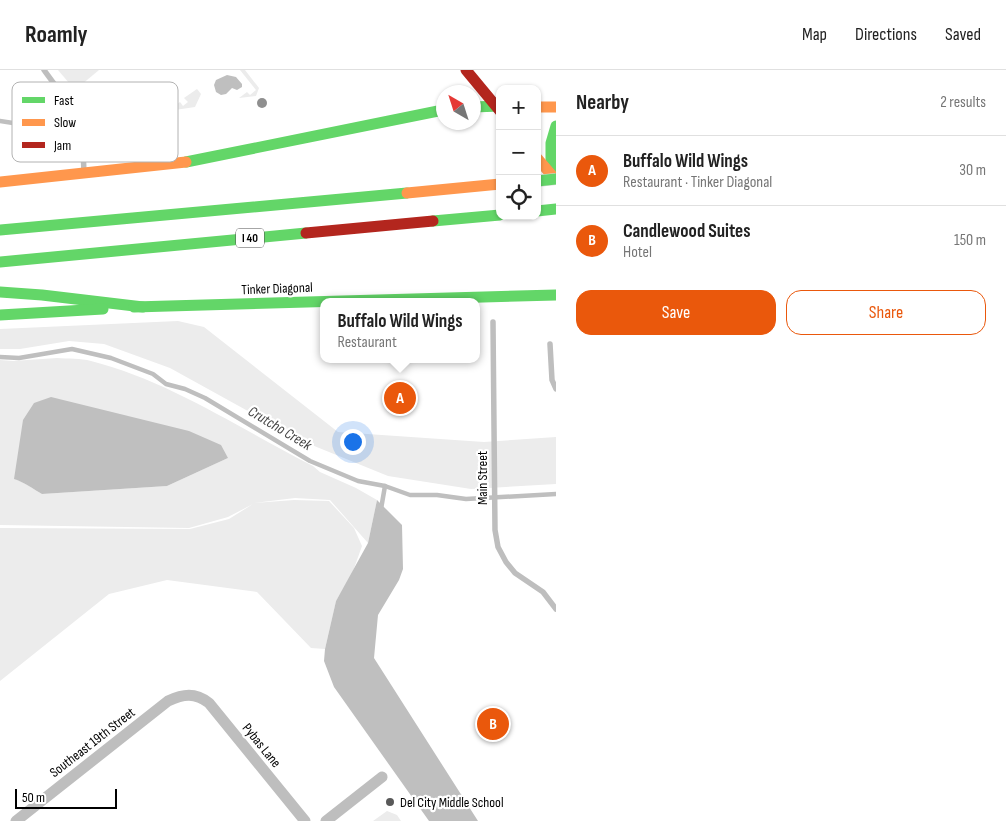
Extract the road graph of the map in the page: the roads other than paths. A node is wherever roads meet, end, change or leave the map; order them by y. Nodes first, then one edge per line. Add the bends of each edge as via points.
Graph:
1 (44, 70) edge
2 (466, 70) edge
3 (52, 82) edge
4 (496, 105) edge
5 (481, 107) edge
6 (496, 107) edge
7 (541, 107) edge
8 (556, 107) edge
9 (436, 112) edge
10 (556, 126) edge
11 (83, 162) edge
12 (541, 163) edge
13 (84, 174) junction
14 (554, 178) edge
15 (541, 180) edge
16 (0, 182) edge
17 (496, 184) edge
18 (556, 209) edge
19 (541, 211) edge
20 (496, 215) edge
21 (0, 230) edge
22 (0, 262) edge
23 (0, 292) edge
24 (556, 295) edge
25 (453, 298) edge
26 (320, 302) edge
27 (143, 307) junction
28 (0, 315) edge
29 (493, 322) dead end
30 (550, 344) dead end
31 (556, 389) edge
32 (556, 609) edge
33 (190, 695) joint
34 (382, 777) dead end
35 (16, 821) edge
36 (305, 821) edge
37 (326, 821) edge

1 - 3 lane
2 - 4 main road
5 - 6 main road
7 - 8 main road
9 - 13 main road via 177,164
10 - 14 main road via 552,132
11 - 13 lane
12 - 14 main road
13 - 16 main road
14 - 15 main road, bridge
17 - 21 main road, I 40
18 - 19 main road
20 - 22 main road, I 40
23 - 27 main road
24 - 25 main road, Tinker Diagonal
26 - 27 main road, Tinker Diagonal
27 - 28 main road, Tinker Diagonal
29 - 32 lane, Main Street via 495,530 498,547 515,573 542,592
30 - 31 lane via 552,380
33 - 35 street, Southeast 19th Street via 168,701
33 - 36 street, Pybas Lane via 209,704
34 - 37 street

